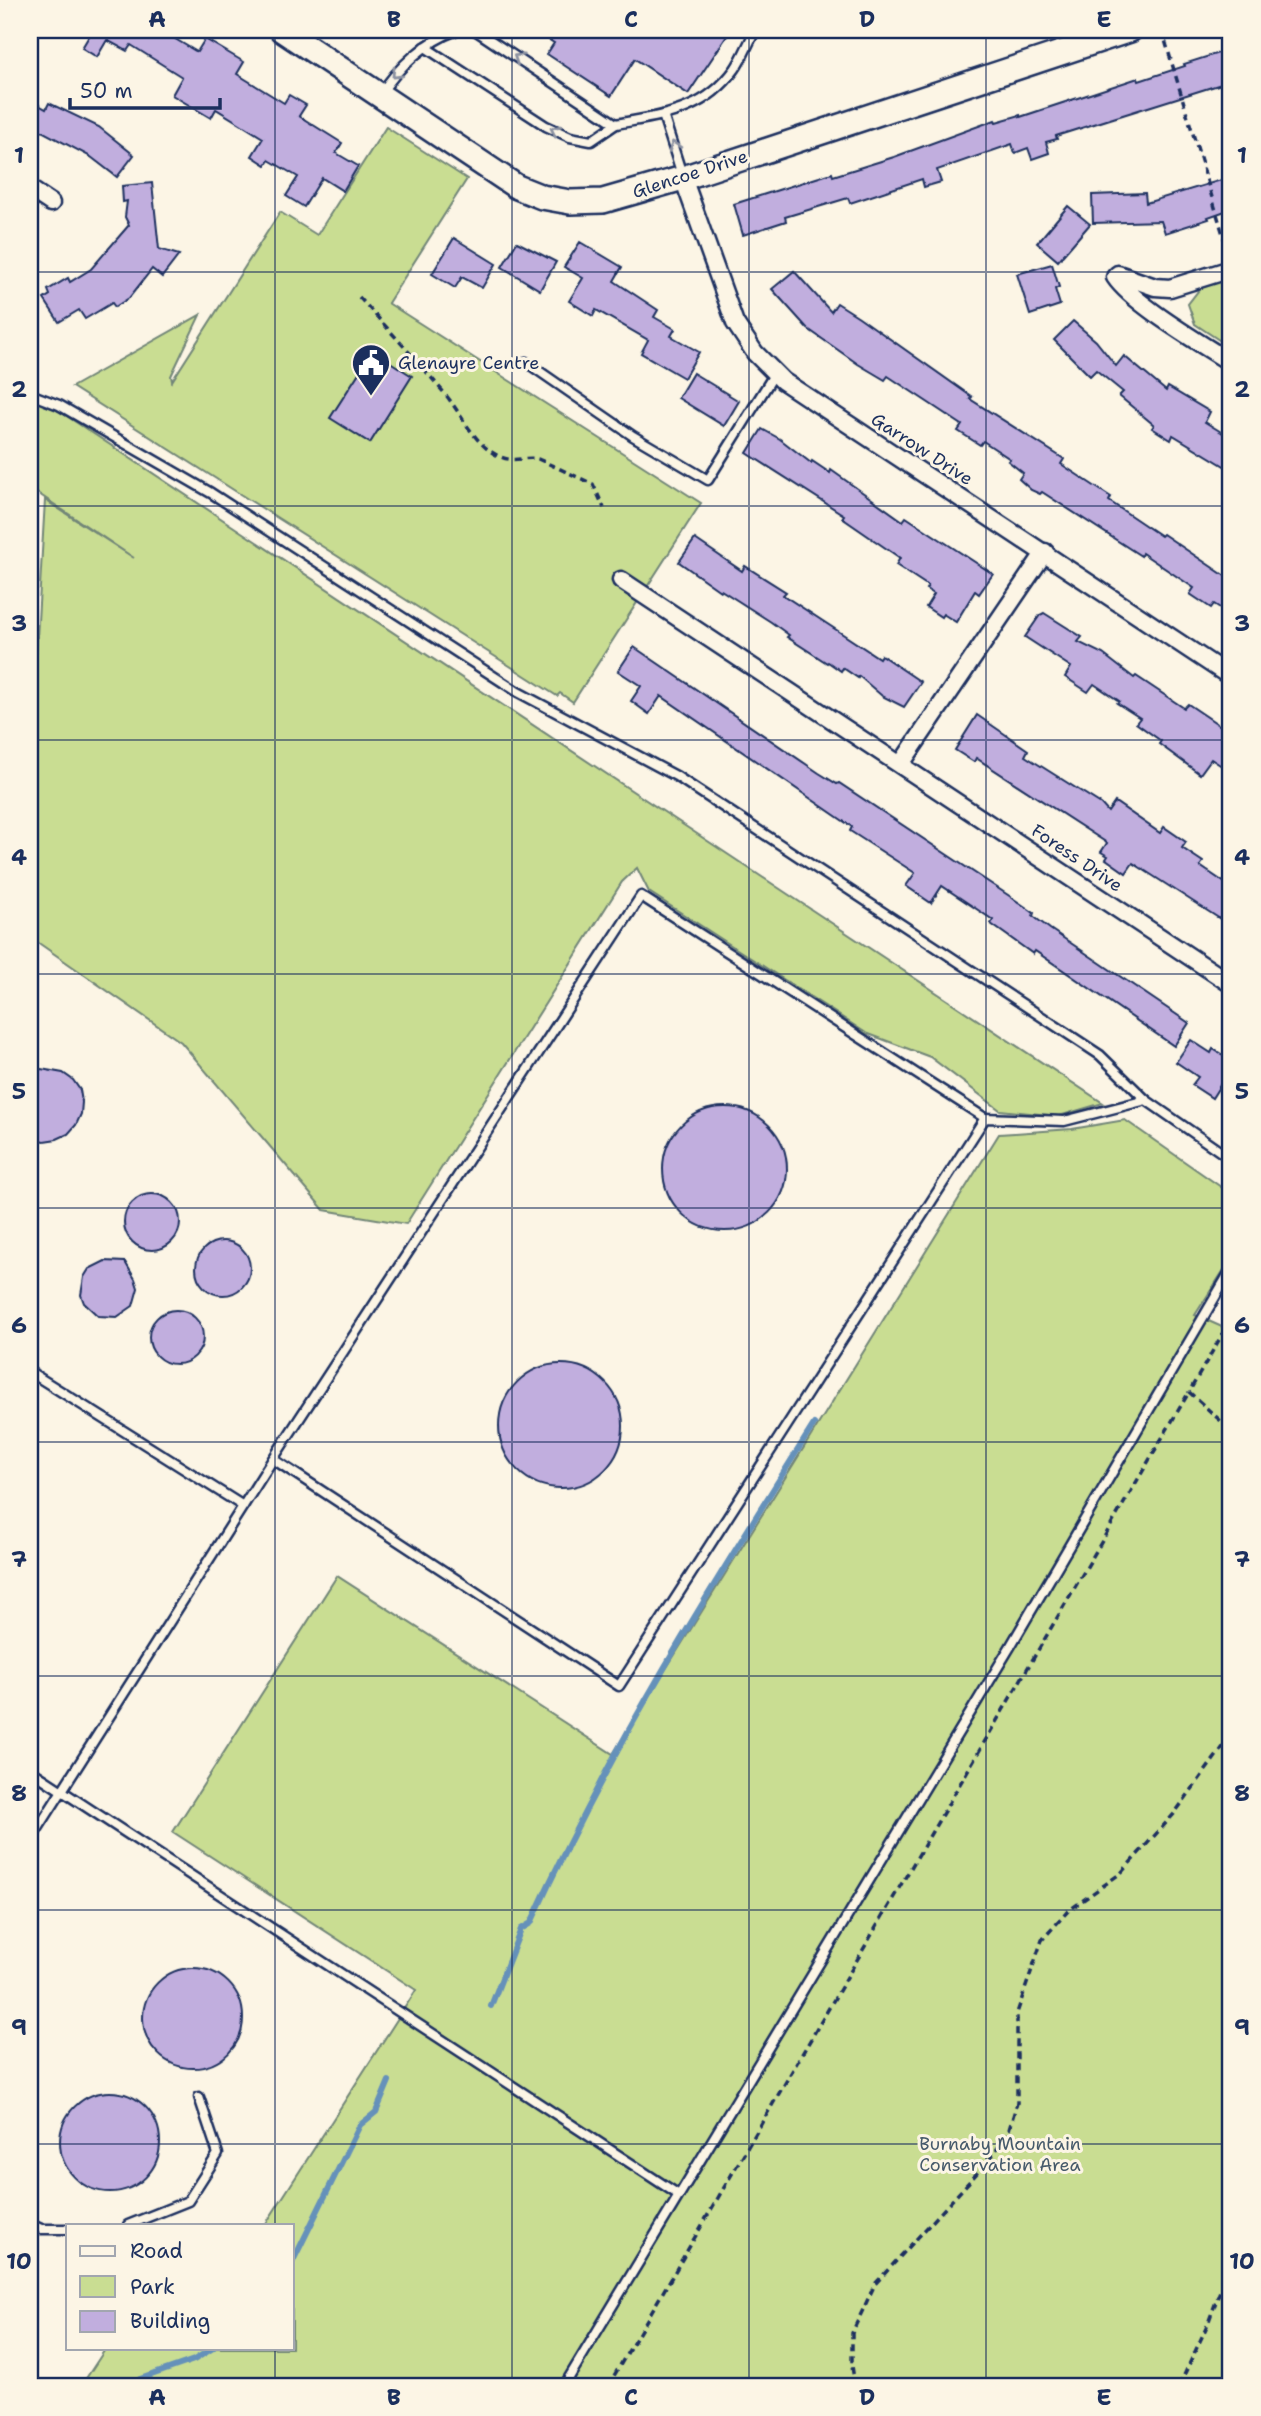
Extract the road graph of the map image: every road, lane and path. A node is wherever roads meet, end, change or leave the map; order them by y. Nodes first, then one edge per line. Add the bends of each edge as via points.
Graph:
1 (282, 30) edge
2 (457, 30) edge
3 (475, 30) edge
4 (753, 30) edge
5 (1130, 30) edge
6 (1162, 30) edge
7 (425, 47) junction
8 (380, 95) junction
9 (663, 115) junction
10 (616, 124) junction
11 (683, 178) junction
12 (30, 189) edge
13 (51, 203) dead end
14 (1230, 262) edge
15 (359, 296) dead end
16 (526, 362) dead end
17 (1231, 363) edge
18 (775, 373) junction
19 (30, 394) edge
20 (604, 508) dead end
21 (1045, 552) junction
22 (621, 580) dead end
23 (1231, 677) edge
24 (901, 764) junction
25 (1231, 984) edge
26 (1146, 1100) junction
27 (985, 1118) junction
28 (1231, 1159) edge
29 (1231, 1270) edge
30 (1231, 1319) edge
31 (30, 1372) edge
32 (1189, 1392) junction
33 (1231, 1421) edge
34 (272, 1459) junction
35 (243, 1506) junction
36 (1231, 1735) edge
37 (30, 1770) edge
38 (61, 1791) junction
39 (30, 1841) edge
40 (199, 2097) dead end
41 (679, 2195) junction
42 (30, 2224) edge
43 (130, 2224) edge
44 (66, 2229) edge
45 (1231, 2261) edge
46 (564, 2386) edge
47 (608, 2386) edge
48 (855, 2386) edge
49 (1179, 2386) edge

1 - 8 street, Glencoe Drive
2 - 7 lane
10 -> 3 lane
4 - 9 lane via 736,68 720,87 692,107
5 - 11 street, Glencoe Drive
6 - 14 path
7 -> 8 lane via 389,80
10 -> 7 lane via 590,141 570,137
8 - 11 street, Glencoe Drive via 517,187 542,197 603,201
9 - 10 lane
11 -> 9 lane
11 - 18 street, Garrow Drive via 735,323
12 - 13 street
14 - 17 street via 1170,288 1155,288 1118,274 1115,277 1120,286 1163,318
15 - 20 path via 447,396 476,438 499,457 517,461 538,458 593,484
16 - 18 lane via 633,436 708,480
18 - 21 street, Garrow Drive
19 - 26 lane via 58,405 211,493 518,692 676,776 1100,1055
21 - 23 street, Garrow Drive
21 - 24 street
22 - 24 street, Foress Drive
24 - 25 street, Foress Drive
26 - 27 lane via 1064,1121
26 - 28 lane
27 - 34 lane via 641,896
27 - 34 lane via 619,1686
29 - 41 lane
30 - 32 path
31 - 35 lane
32 - 33 path via 1223,1423
32 - 47 path
34 - 35 lane
35 - 38 lane
36 - 48 path via 1174,1814 1121,1873 1068,1912 1042,1940 1017,2013 1017,2103 1008,2133 990,2159 875,2284 852,2333
37 - 38 lane
38 - 39 lane
38 - 41 lane
40 - 43 lane via 218,2154 187,2201
41 - 46 lane
42 - 44 lane
45 - 49 path via 1208,2326

